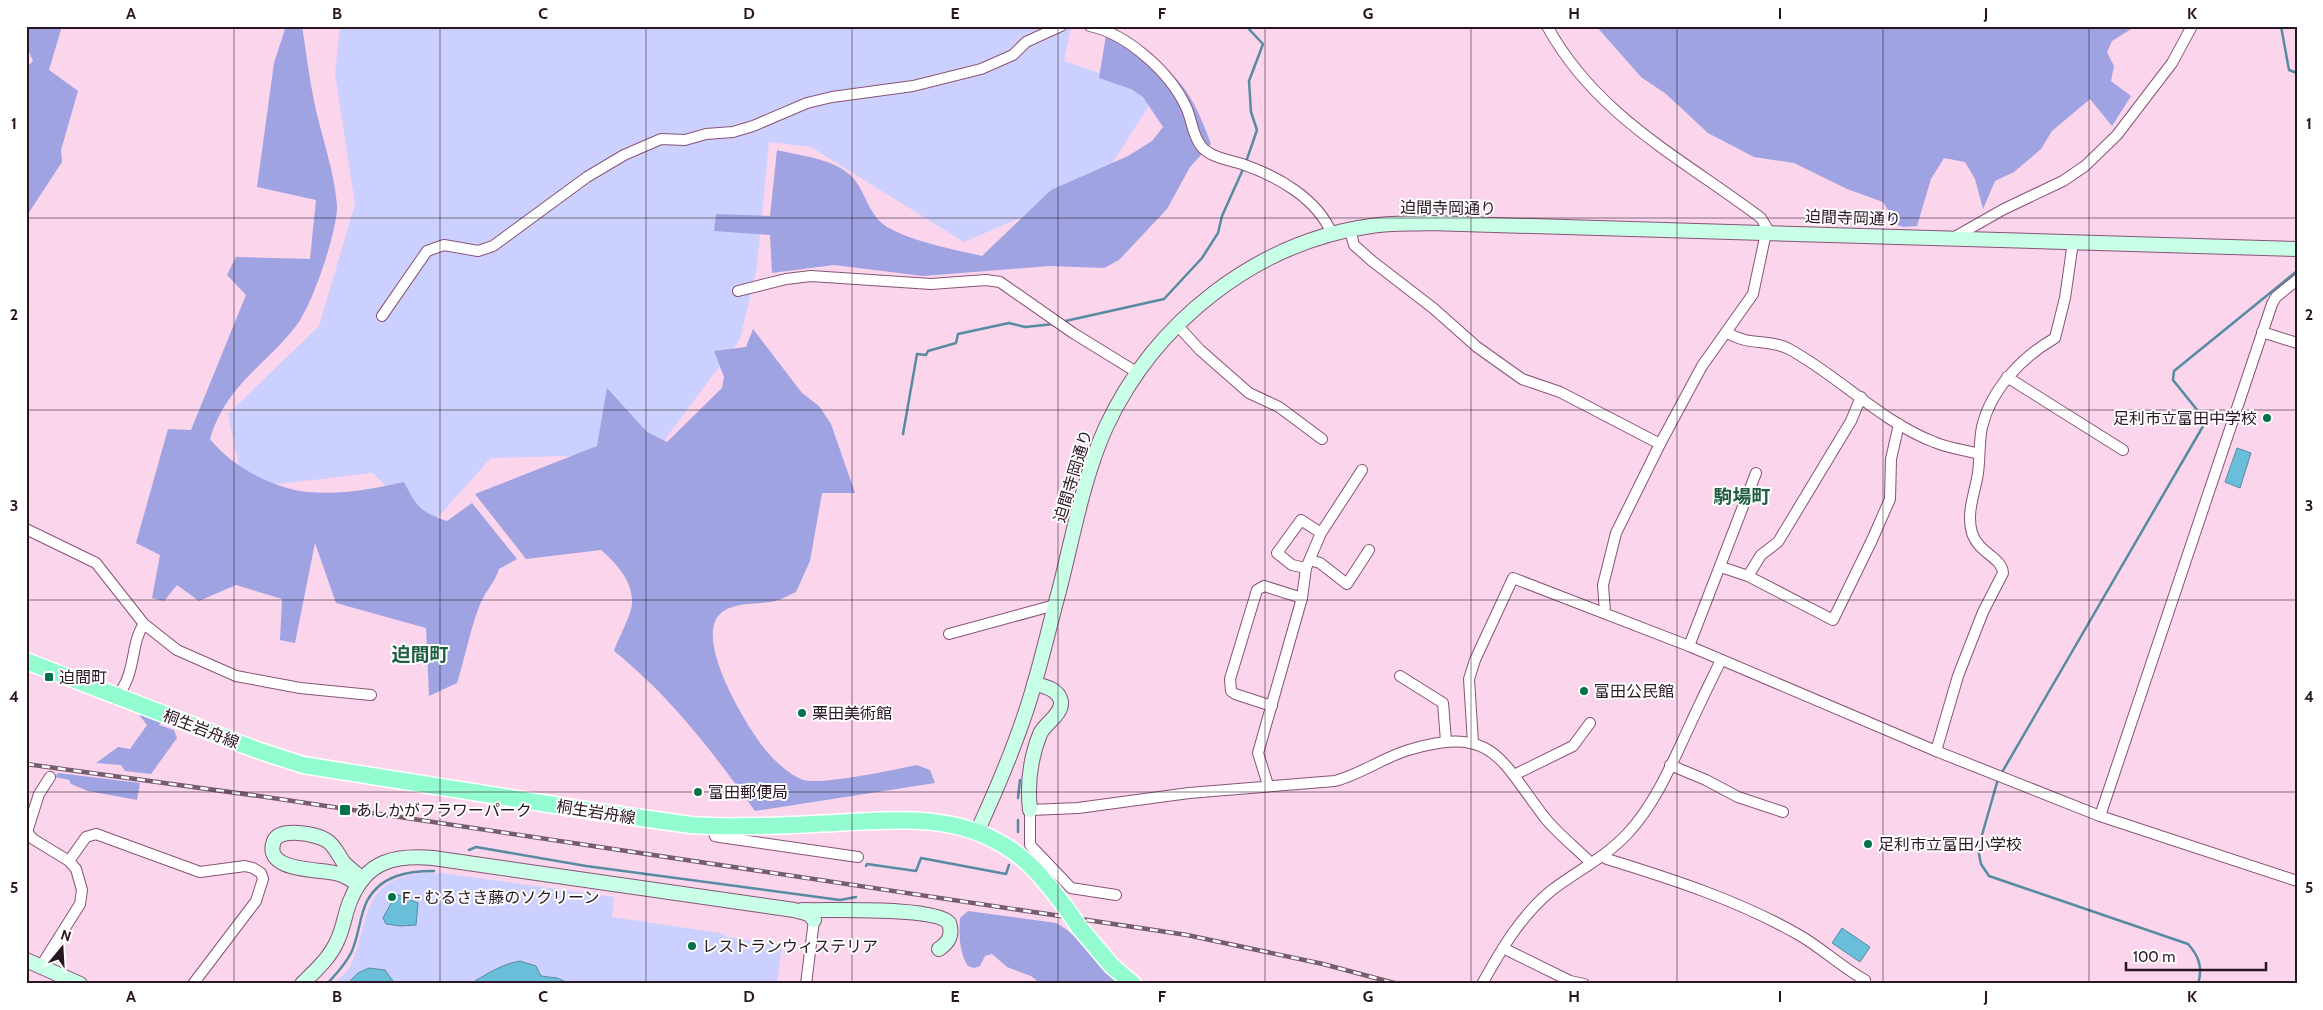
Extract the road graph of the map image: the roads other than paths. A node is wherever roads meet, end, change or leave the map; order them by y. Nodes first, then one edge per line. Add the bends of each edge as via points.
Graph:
1 (1061, 26) edge
2 (1090, 26) edge
3 (1547, 26) edge
4 (2192, 26) edge
5 (1350, 230) junction
6 (1767, 233) junction
7 (1332, 234) junction
8 (1950, 239) junction
9 (2073, 242) junction
10 (2297, 249) edge
11 (2297, 280) edge
12 (738, 291) dead end
13 (382, 316) dead end
14 (1177, 325) junction
15 (1726, 332) junction
16 (2262, 332) junction
17 (2297, 343) edge
18 (1138, 373) junction
19 (2007, 377) junction
20 (1861, 397) junction
21 (1899, 424) junction
22 (1322, 439) dead end
23 (1660, 444) junction
24 (2123, 450) dead end
25 (1979, 454) junction
26 (1362, 470) dead end
27 (1756, 473) dead end
28 (26, 529) edge
29 (1321, 533) junction
30 (1369, 550) dead end
31 (1308, 564) junction
32 (1721, 567) junction
33 (1748, 576) junction
34 (1302, 598) junction
35 (1055, 605) junction
36 (1605, 612) junction
37 (144, 624) junction
38 (948, 634) dead end
39 (1689, 646) junction
40 (1721, 660) junction
41 (26, 661) edge
42 (1400, 676) dead end
43 (1034, 684) junction
44 (371, 695) dead end
45 (117, 696) junction
46 (1272, 706) junction
47 (1590, 723) dead end
48 (1446, 741) junction
49 (1473, 743) junction
50 (1936, 751) junction
51 (1670, 765) junction
52 (1514, 775) junction
53 (50, 777) dead end
54 (1268, 785) junction
55 (1030, 810) junction
56 (1784, 812) dead end
57 (2100, 816) junction
58 (713, 826) junction
59 (27, 832) edge
60 (977, 832) junction
61 (1602, 856) junction
62 (858, 857) dead end
63 (69, 861) junction
64 (1591, 863) junction
65 (2297, 881) edge
66 (361, 882) junction
67 (1116, 895) dead end
68 (794, 910) junction
69 (814, 920) joint
70 (1503, 948) junction
71 (939, 949) dead end
72 (26, 960) edge
73 (41, 966) junction
74 (1865, 980) dead end
75 (80, 984) edge
76 (192, 984) edge
77 (302, 984) edge
78 (806, 984) edge
79 (1134, 984) edge
80 (1482, 984) edge
81 (1584, 984) edge

1 - 13 street via 1026,42 1014,55 981,69 913,86 823,99 733,132 685,140 661,139 624,155 587,177 493,246 478,252 444,245 427,251
2 - 7 street via 1129,42 1165,76 1186,107 1201,146 1211,154 1268,174 1287,185 1320,213
3 - 6 street via 1571,64 1599,97 1646,136 1761,218
4 - 8 street via 2172,62 2139,106 2085,166 2054,186
5 - 6 street, 迫間寺岡通り via 1430,224
5 - 7 street, 迫間寺岡通り
5 - 23 street via 1354,245 1372,261 1477,347 1522,379 1560,392
6 - 8 street, 迫間寺岡通り
6 - 15 street via 1753,294
7 - 14 street, 迫間寺岡通り via 1252,268 1202,302
8 - 9 street, 迫間寺岡通り
9 - 10 street, 迫間寺岡通り
9 - 19 street via 2055,338 2040,346
11 - 16 street via 2276,297
12 - 18 street via 811,276 931,284 1000,282
14 - 18 street, 迫間寺岡通り
14 - 22 street via 1200,350 1250,393 1279,407
15 - 20 street via 1745,342 1783,346
15 - 23 street via 1702,366
16 - 17 street
16 - 57 street
18 - 35 street, 迫間寺岡通り via 1119,402 1093,459
19 - 24 street
19 - 25 street via 1982,427
20 - 21 street
20 - 33 street via 1851,421 1778,542 1761,555
21 - 25 street via 1935,442
21 - 33 street via 1891,460 1890,499 1833,620
23 - 36 street via 1616,533 1603,584
25 - 50 street via 1970,514 1972,532 1980,548 1996,560 2003,573 1983,612 1958,676
26 - 29 street
27 - 32 street
28 - 37 street via 96,563
29 - 31 street
29 - 31 street via 1301,520 1276,553 1292,565
30 - 31 street via 1347,584 1320,564
31 - 34 street
32 - 33 street
32 - 39 street
34 - 46 street
34 - 46 street via 1264,586 1257,590 1230,679 1231,691 1235,694
35 - 38 street
35 - 43 street, 迫間寺岡通り
36 - 39 street
36 - 49 street via 1513,578 1469,679
37 - 44 street via 178,650 227,674 300,688
37 - 45 street via 131,671
39 - 40 street
40 - 50 street
40 - 51 street
41 - 45 main road, 桐生岩舟線
42 - 48 street via 1442,703
43 - 55 street via 1052,689 1061,703 1059,711 1041,733 1032,760 1028,782
43 - 60 street, 迫間寺岡通り via 1009,757
45 - 58 main road, 桐生岩舟線 via 304,765 592,812
46 - 54 street via 1258,753
47 - 52 street via 1573,746
48 - 49 street
48 - 54 street via 1409,749 1345,778
49 - 52 street via 1495,753
50 - 57 street
51 - 56 street via 1738,797
51 - 61 street via 1634,827
52 - 64 street via 1546,820
53 - 59 street via 39,794
54 - 55 street via 1078,808
55 - 67 street via 1030,845 1071,888
57 - 65 street
58 - 60 main road, 桐生岩舟線 via 928,820
58 - 62 street via 715,836
59 - 63 street
60 - 79 main road, 桐生岩舟線, bridge via 1006,846 1028,863 1112,966
61 - 64 street
61 - 74 street via 1760,915 1807,940
63 - 73 street via 77,872 82,899
63 - 76 street via 86,837 96,834 200,872 245,866 260,873 262,887 256,901
64 - 70 street via 1551,891 1519,924
66 - 66 street via 278,861 273,856 275,838 285,832 327,841
66 - 68 street via 366,874 389,860 408,856
66 - 77 street via 350,900 338,941 323,963
68 - 69 street via 809,914
68 - 71 street via 900,912 941,917 949,923 951,934 946,945
69 - 78 street
70 - 80 street
70 - 81 street
72 - 73 street
73 - 75 street

